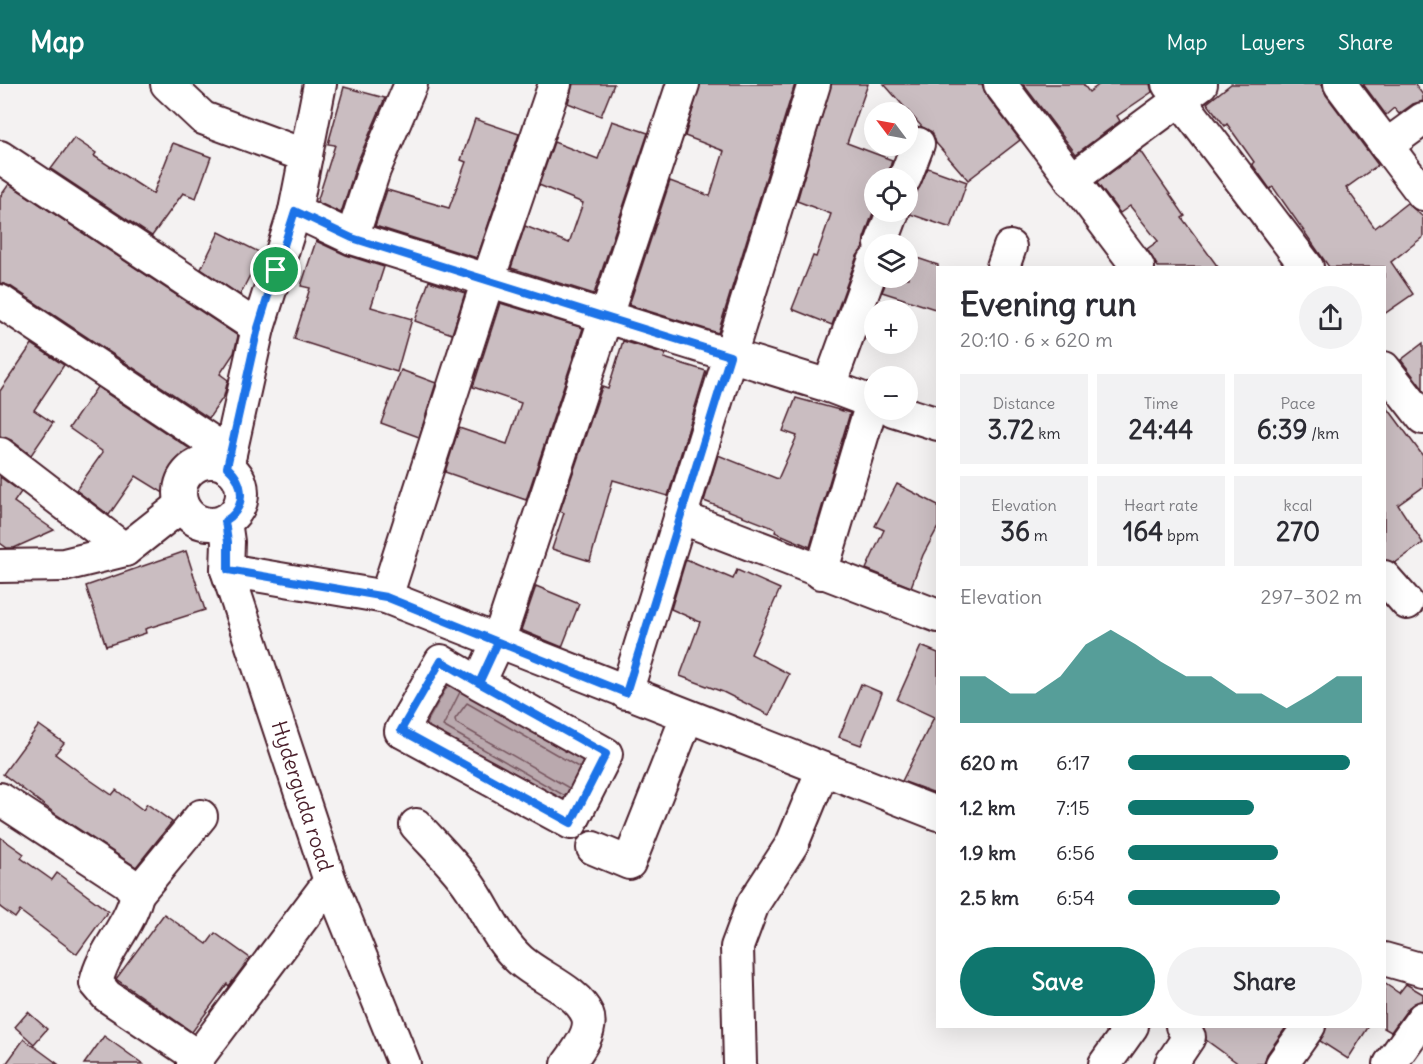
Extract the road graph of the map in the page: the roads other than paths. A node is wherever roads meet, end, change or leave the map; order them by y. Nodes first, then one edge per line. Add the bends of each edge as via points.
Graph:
1 (167, 84) edge
2 (320, 84) edge
3 (411, 84) edge
4 (555, 84) edge
5 (683, 84) edge
6 (814, 84) edge
7 (1000, 84) edge
8 (1340, 84) edge
9 (1183, 90) edge
10 (1423, 120) edge
11 (1386, 146) junction
12 (306, 156) junction
13 (0, 157) edge
14 (1071, 180) junction
15 (1423, 194) edge
16 (295, 211) junction
17 (352, 238) junction
18 (1137, 266) edge
19 (1306, 266) edge
20 (488, 280) junction
21 (865, 288) edge
22 (0, 301) edge
23 (607, 318) junction
24 (258, 328) junction
25 (730, 356) junction
26 (1386, 371) edge
27 (829, 386) junction
28 (864, 399) edge
29 (918, 417) edge
30 (1423, 418) edge
31 (875, 420) edge
32 (936, 423) edge
33 (0, 454) edge
34 (228, 460) junction
35 (182, 506) junction
36 (680, 517) junction
37 (225, 521) junction
38 (124, 550) junction
39 (0, 566) edge
40 (228, 570) junction
41 (822, 573) junction
42 (1386, 580) edge
43 (386, 597) junction
44 (1407, 603) dead end
45 (936, 615) edge
46 (498, 642) junction
47 (479, 683) junction
48 (626, 693) junction
49 (687, 717) junction
50 (823, 769) junction
51 (0, 799) edge
52 (936, 813) edge
53 (201, 816) dead end
54 (417, 825) dead end
55 (593, 848) dead end
56 (330, 881) junction
57 (137, 894) junction
58 (1386, 960) edge
59 (1423, 970) edge
60 (1423, 1018) edge
61 (1131, 1028) edge
62 (1183, 1028) edge
63 (1308, 1028) edge
64 (395, 1059) edge
65 (195, 1060) edge
66 (568, 1064) edge
67 (740, 1064) edge
68 (1105, 1064) edge
69 (1171, 1064) edge
70 (1282, 1064) edge
71 (1390, 1064) edge

1 - 12 street via 203,118
2 - 12 street
3 - 17 street via 389,132
4 - 20 street
5 - 23 street
6 - 25 street
7 - 14 street
8 - 11 street
9 - 14 street
9 - 19 street
10 - 11 street
11 - 15 street
12 - 16 street
13 - 24 street
14 - 18 street
16 - 17 street
16 - 24 street
17 - 20 street
20 - 23 street
20 - 43 street
21 - 27 street
22 - 34 street
23 - 25 street
23 - 46 street
24 - 34 street
25 - 27 street
25 - 36 street
26 - 30 street
27 - 28 street
29 - 32 street
31 - 41 street
33 - 38 street
34 - 35 street via 208,462 190,470 180,486
34 - 37 street via 242,493 235,513
35 - 37 street via 196,521
35 - 38 street
36 - 41 street
36 - 48 street
37 - 40 street, Hyderguda road
38 - 39 street via 64,565
40 - 43 street
40 - 56 street, Hyderguda road
41 - 45 street
42 - 44 street
43 - 46 street
46 - 47 street
46 - 48 street
47 - 47 street via 441,661 401,730 571,823 606,754
48 - 49 street
49 - 50 street
49 - 55 street via 628,862
50 - 52 street
50 - 67 street via 792,844 753,904 737,947
51 - 57 street via 127,882
53 - 57 street
54 - 66 street via 468,885 506,946 537,975 579,1001 588,1017 587,1031
56 - 64 street, Hyderguda road
56 - 65 street
57 - 65 street via 134,910 100,965 96,983 106,996
58 - 59 street
60 - 71 street
61 - 68 street
62 - 69 street via 1189,1037
63 - 70 street

